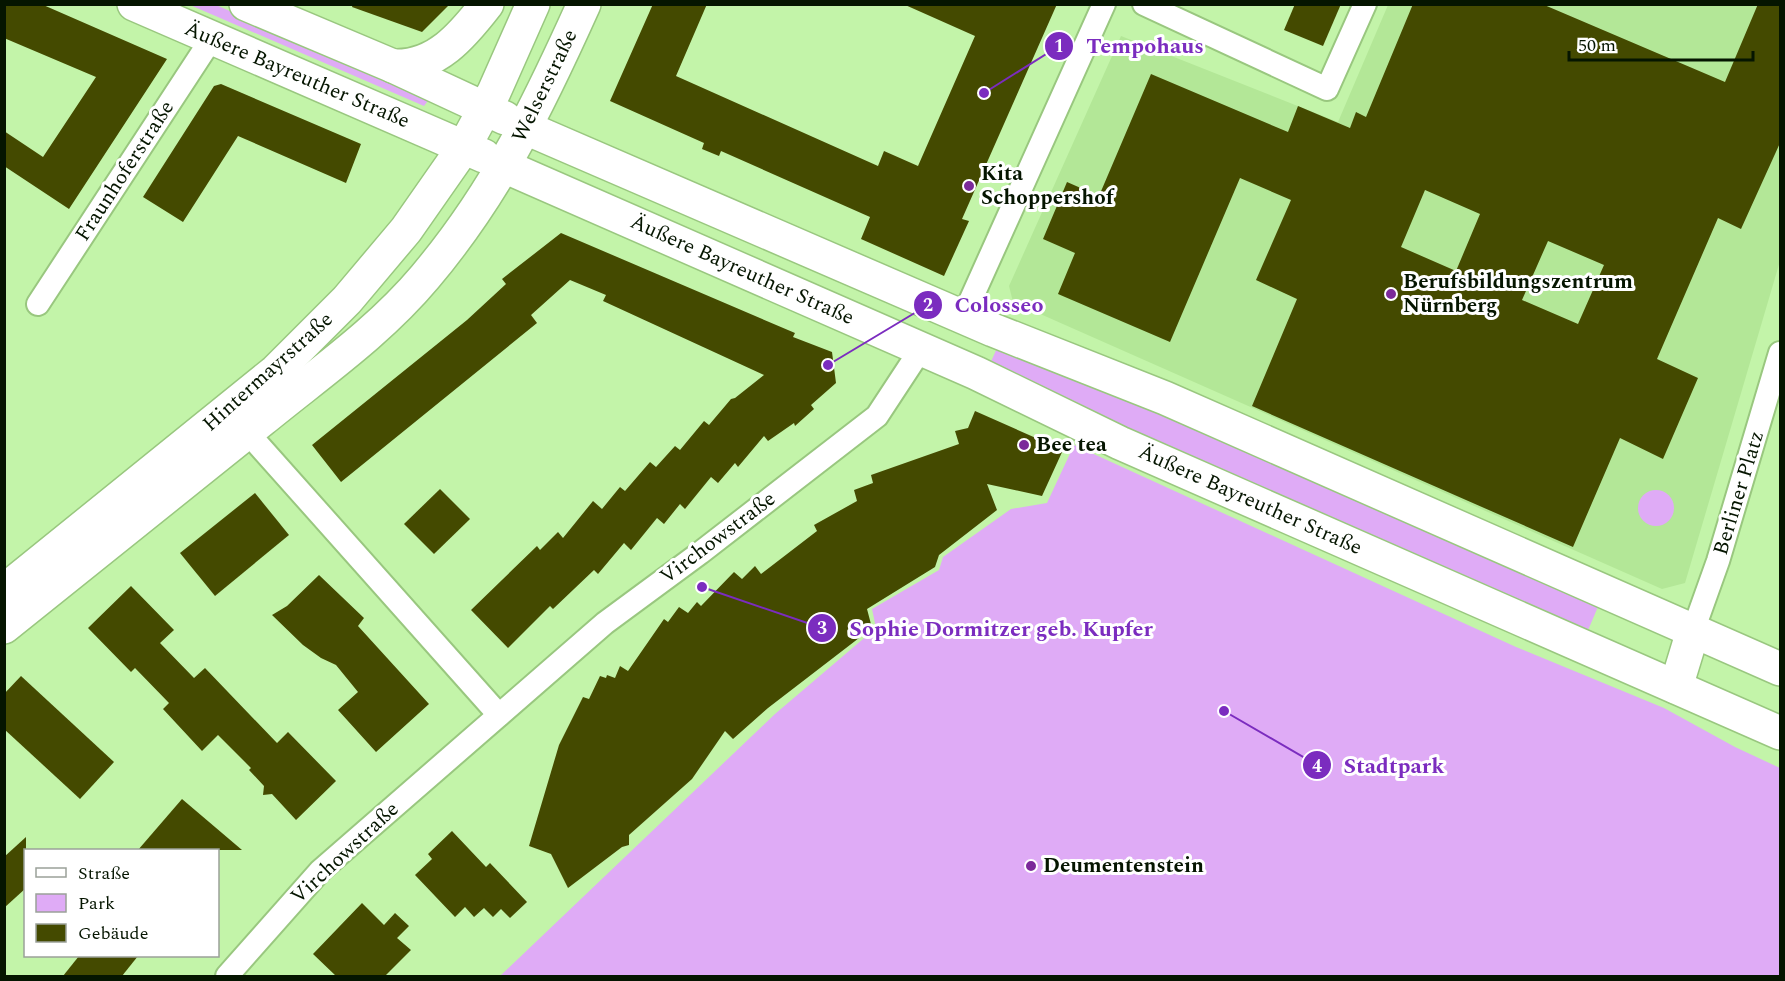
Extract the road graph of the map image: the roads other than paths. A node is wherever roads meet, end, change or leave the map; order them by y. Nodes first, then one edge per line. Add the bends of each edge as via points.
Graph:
1 (134, 4) edge
2 (246, 4) edge
3 (488, 4) edge
4 (533, 4) edge
5 (584, 4) edge
6 (1104, 4) edge
7 (1144, 4) edge
8 (1365, 4) edge
9 (212, 38) junction
10 (393, 66) junction
11 (485, 109) junction
12 (526, 128) junction
13 (464, 147) junction
14 (504, 166) junction
15 (38, 304) dead end
16 (963, 317) junction
17 (921, 349) junction
18 (1780, 353) edge
19 (247, 432) junction
20 (4, 591) edge
21 (4, 627) edge
22 (1693, 631) junction
23 (1780, 669) edge
24 (1676, 687) junction
25 (499, 715) junction
26 (1780, 733) edge
27 (227, 976) edge

1 - 9 main road, Äußere Bayreuther Straße
2 - 10 main road, Äußere Bayreuther Straße
3 - 10 main road via 437,56 418,64
4 - 11 main road, Welserstraße
5 - 12 main road, Welserstraße
6 - 16 street
7 - 8 street via 1327,89
9 - 13 main road, Äußere Bayreuther Straße
9 - 15 street, Fraunhoferstraße
10 - 11 main road, Äußere Bayreuther Straße
11 - 12 main road, Äußere Bayreuther Straße
11 - 13 main road, Hintermayrstraße
12 - 14 main road, Welserstraße
12 - 16 main road, Äußere Bayreuther Straße
13 - 14 main road, Äußere Bayreuther Straße
13 - 20 main road, Hintermayrstraße via 383,259 299,350
14 - 17 main road, Äußere Bayreuther Straße
14 - 19 main road, Hintermayrstraße via 460,234 401,303 340,359
16 - 22 main road, Äußere Bayreuther Straße via 1165,398
17 - 24 main road, Äußere Bayreuther Straße via 1120,443
17 - 25 street, Virchowstraße via 883,408 865,427 605,623
18 - 22 street, Berliner Platz
19 - 21 main road, Hintermayrstraße
19 - 25 street
22 - 23 main road, Äußere Bayreuther Straße
22 - 24 main road
24 - 26 main road, Äußere Bayreuther Straße
25 - 27 street, Virchowstraße via 320,871

